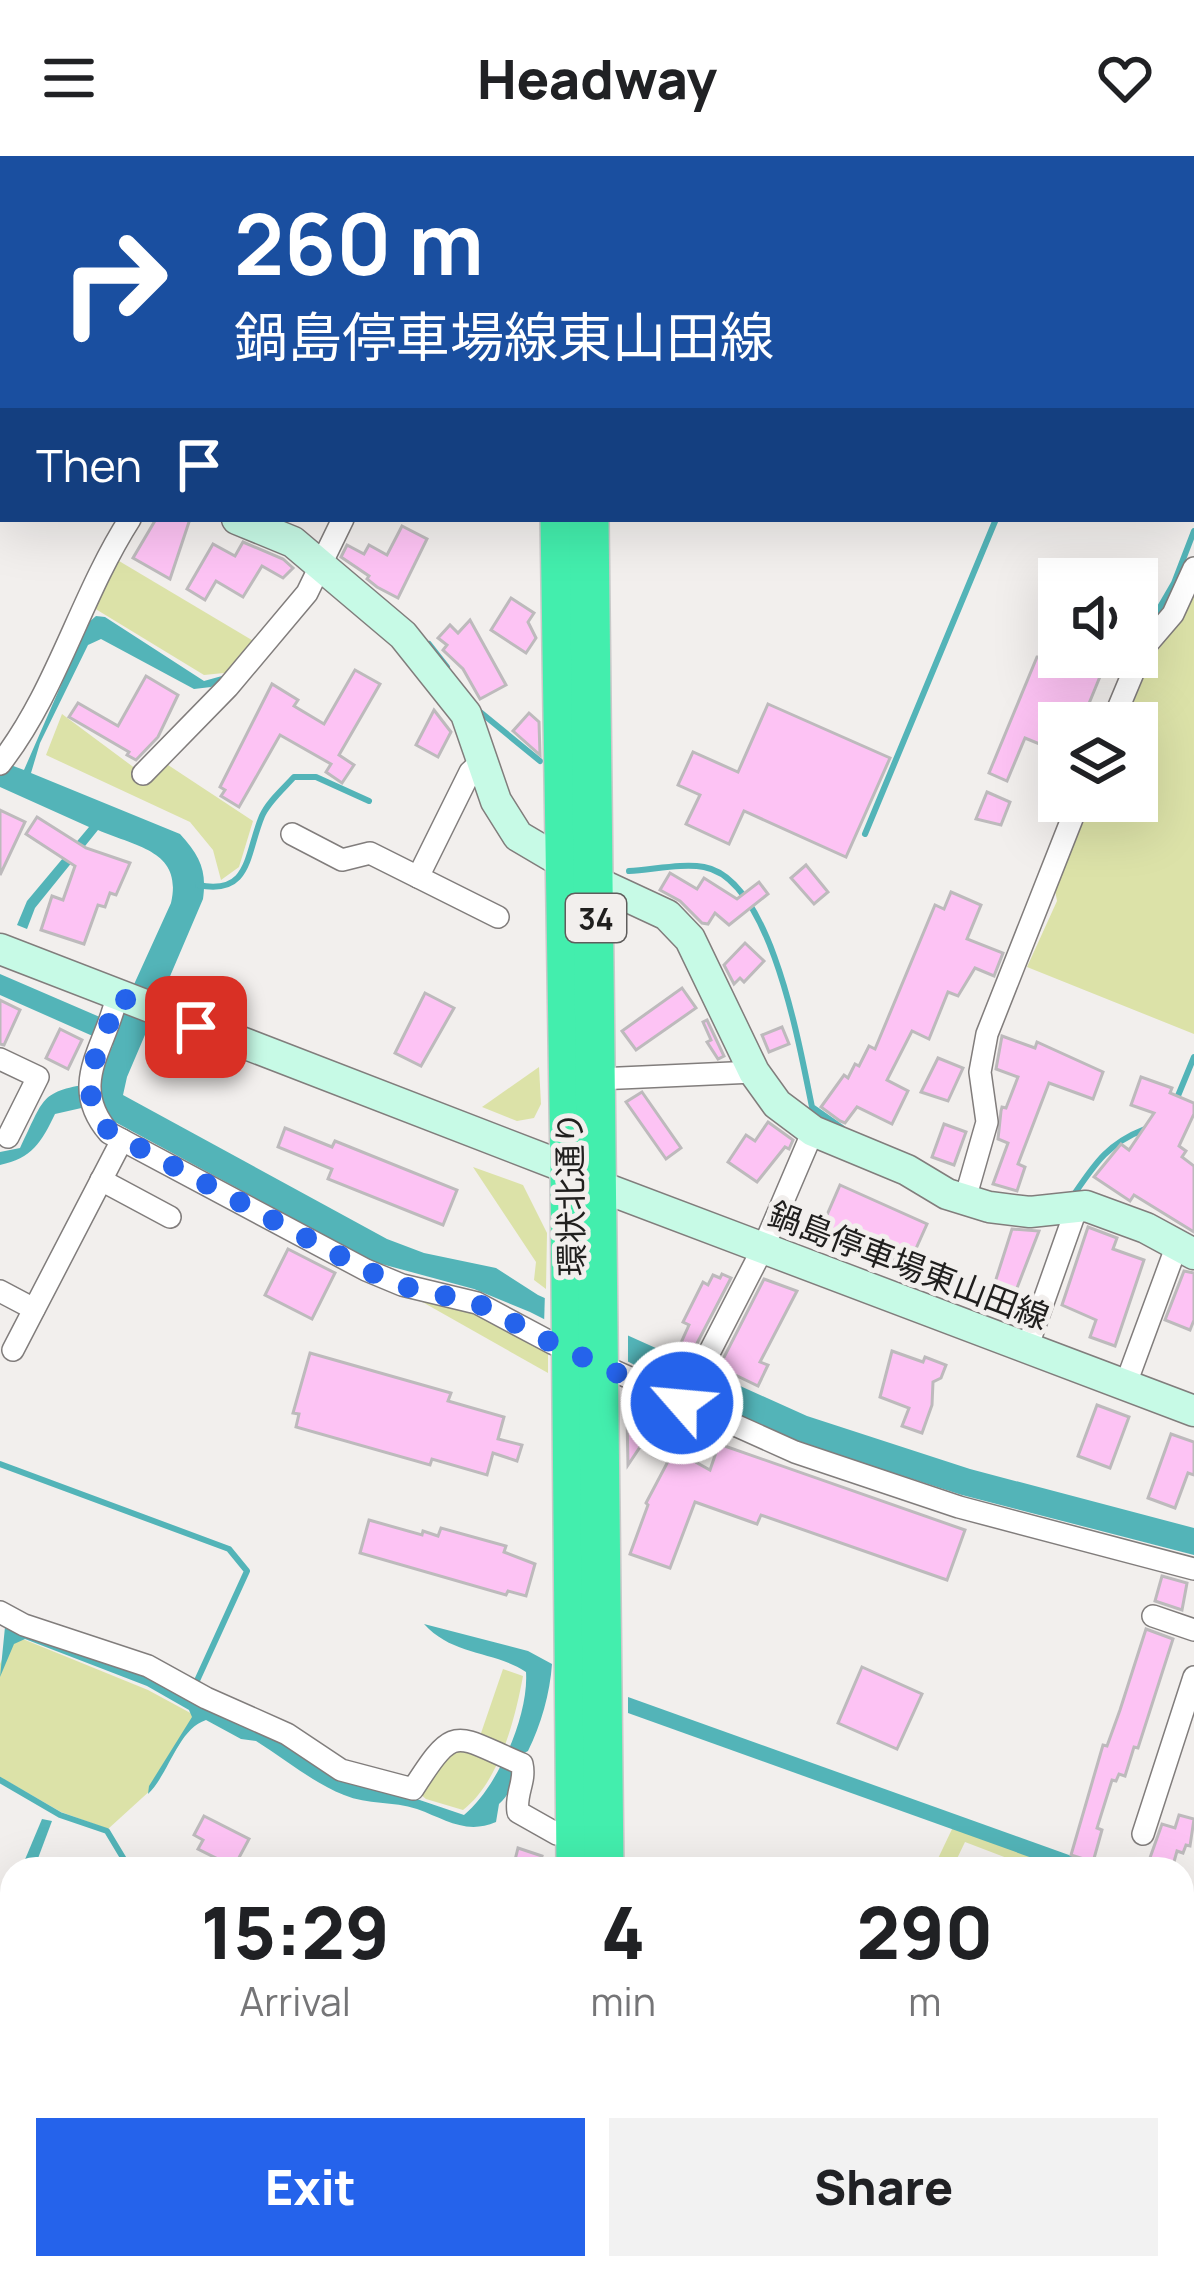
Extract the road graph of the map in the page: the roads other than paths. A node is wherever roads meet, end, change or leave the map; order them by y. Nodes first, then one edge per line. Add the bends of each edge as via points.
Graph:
1 (128, 522) edge
2 (244, 522) edge
3 (342, 522) edge
4 (560, 522) edge
5 (589, 522) edge
6 (324, 559) junction
7 (1194, 568) edge
8 (1121, 702) edge
9 (484, 759) junction
10 (3, 761) edge
11 (143, 774) dead end
12 (1071, 822) edge
13 (292, 834) dead end
14 (580, 872) junction
15 (418, 877) junction
16 (498, 917) dead end
17 (0, 949) edge
18 (118, 1004) junction
19 (0, 1059) edge
20 (754, 1072) junction
21 (598, 1079) junction
22 (813, 1131) junction
23 (8, 1137) dead end
24 (122, 1139) junction
25 (585, 1177) junction
26 (101, 1180) junction
27 (967, 1191) junction
28 (1077, 1207) junction
29 (170, 1217) dead end
30 (763, 1248) junction
31 (1186, 1249) edge
32 (0, 1291) edge
33 (34, 1309) junction
34 (586, 1339) junction
35 (1027, 1348) junction
36 (13, 1350) dead end
37 (707, 1357) dead end
38 (1125, 1385) junction
39 (1194, 1412) edge
40 (1194, 1569) edge
41 (0, 1612) edge
42 (1153, 1616) dead end
43 (1194, 1630) edge
44 (1194, 1677) edge
45 (1143, 1834) dead end
46 (575, 1854) edge
47 (604, 1857) edge

1 - 10 street
2 - 6 main road
3 - 6 street
4 - 14 highway, 環状北通り / 34
5 - 14 highway, 環状北通り / 34
6 - 9 main road via 418,653 466,714
6 - 11 street via 308,593
7 - 8 street
9 - 14 main road via 518,836
9 - 15 street
12 - 27 street via 988,1034 980,1072 986,1122
13 - 15 street via 342,860 370,853
14 - 20 main road via 667,915 690,939
14 - 21 highway, 環状北通り / 34
14 - 25 highway, 環状北通り / 34
15 - 16 street
17 - 18 main road, 鍋島停車場東山田線
18 - 24 street via 87,1081 93,1108
18 - 25 main road, 鍋島停車場東山田線 via 159,1012
19 - 23 street via 38,1077
20 - 21 street
20 - 22 main road via 777,1104
21 - 25 highway, 環状北通り / 34
22 - 27 main road
22 - 30 street
24 - 26 street
24 - 34 street via 402,1286
25 - 30 main road, 鍋島停車場東山田線
25 - 34 highway, 環状北通り / 34
26 - 29 street
26 - 33 street
27 - 28 main road via 989,1207
28 - 31 main road via 1115,1214
28 - 35 street
30 - 35 main road, 鍋島停車場東山田線
30 - 37 street
31 - 38 street
32 - 33 street
33 - 36 street
34 - 40 street via 795,1453 959,1507
34 - 46 highway, 環状北通り / 34
34 - 47 highway, 環状北通り / 34
35 - 38 main road, 鍋島停車場東山田線
38 - 39 main road, 鍋島停車場東山田線
41 - 46 street via 148,1666 341,1770 413,1789 451,1740 522,1763 518,1812
42 - 43 street
44 - 45 street

